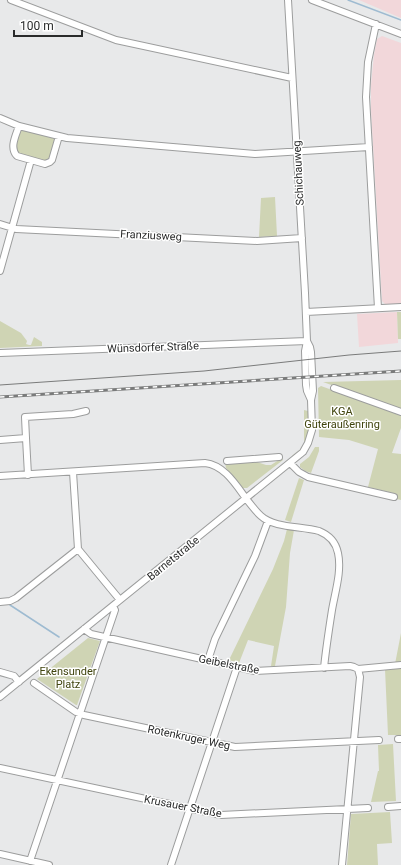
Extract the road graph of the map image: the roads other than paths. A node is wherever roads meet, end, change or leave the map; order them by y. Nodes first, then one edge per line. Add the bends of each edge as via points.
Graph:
1 (11, 0) edge
2 (312, 0) edge
3 (289, 2) edge
4 (376, 24) junction
5 (401, 34) edge
6 (292, 78) junction
7 (0, 118) edge
8 (19, 126) junction
9 (59, 136) junction
10 (369, 147) junction
11 (297, 152) junction
12 (30, 160) junction
13 (0, 224) edge
14 (12, 228) junction
15 (302, 238) junction
16 (0, 271) edge
17 (401, 307) edge
18 (378, 308) junction
19 (306, 312) junction
20 (307, 341) junction
21 (0, 354) edge
22 (334, 388) dead end
23 (86, 411) dead end
24 (401, 412) edge
25 (26, 438) junction
26 (0, 440) edge
27 (279, 458) dead end
28 (227, 461) dead end
29 (290, 463) junction
30 (73, 472) junction
31 (28, 475) junction
32 (0, 476) edge
33 (394, 497) dead end
34 (246, 498) junction
35 (268, 521) junction
36 (78, 549) junction
37 (120, 600) junction
38 (0, 602) edge
39 (113, 606) junction
40 (84, 629) junction
41 (106, 637) junction
42 (208, 660) junction
43 (401, 665) edge
44 (237, 667) junction
45 (324, 668) junction
46 (358, 669) junction
47 (0, 672) edge
48 (19, 682) junction
49 (34, 683) dead end
50 (0, 698) edge
51 (80, 713) junction
52 (379, 740) dead end
53 (353, 741) junction
54 (212, 742) junction
55 (0, 768) edge
56 (57, 780) junction
57 (401, 806) edge
58 (388, 807) dead end
59 (190, 808) junction
60 (368, 808) dead end
61 (347, 809) junction
62 (0, 854) edge
63 (30, 861) junction
64 (49, 865) edge
65 (171, 865) edge
66 (342, 865) edge

1 - 6 street via 116,40
2 - 4 street
3 - 6 street, Schichauweg
4 - 5 street
4 - 10 street via 367,77
6 - 11 street, Schichauweg
7 - 8 street
8 - 9 street
8 - 12 street via 13,151 17,156
9 - 11 street via 255,154
9 - 12 street via 50,162 45,164
10 - 11 street
10 - 18 street
11 - 15 street, Schichauweg
12 - 14 street
13 - 14 street, Franziusweg
14 - 15 street, Franziusweg via 257,241
14 - 16 street
15 - 19 street, Schichauweg
17 - 18 street
18 - 19 street
19 - 20 street, Schichauweg
20 - 21 street, Wünsdorfer Straße
20 - 29 street, Barnetstraße via 306,385 311,400 312,430 303,452
22 - 24 street
23 - 25 street via 25,417
25 - 26 street
25 - 31 street
27 - 28 street
29 - 33 street via 308,477
29 - 34 street, Barnetstraße
30 - 31 street
30 - 34 street via 208,463 220,468
30 - 36 street
31 - 32 street
34 - 35 street
34 - 37 street, Barnetstraße
35 - 42 street via 255,556 218,631
35 - 45 street via 321,532 332,540 337,549 339,568
36 - 37 street
36 - 38 street via 16,598
37 - 39 street, Barnetstraße
39 - 40 street, Barnetstraße
39 - 41 street via 115,610
40 - 41 street, Geibelstraße via 91,634
40 - 48 street, Barnetstraße
41 - 42 street, Geibelstraße
41 - 51 street
42 - 44 street, Geibelstraße
43 - 46 street, Geibelstraße
44 - 45 street, Geibelstraße via 255,671
44 - 54 street
45 - 46 street, Geibelstraße via 354,666
46 - 53 street via 360,677
47 - 48 street via 14,676
48 - 50 street, Barnetstraße
49 - 51 street, Rotenkruger Weg
51 - 54 street, Rotenkruger Weg
51 - 56 street
52 - 53 street, Rotenkruger Weg
53 - 54 street, Rotenkruger Weg via 238,747
53 - 61 street
54 - 59 street
55 - 56 street, Krusauer Straße
56 - 59 street, Krusauer Straße
56 - 63 street
57 - 58 street
59 - 61 street, Krusauer Straße via 223,815
59 - 65 street
60 - 61 street, Krusauer Straße
61 - 66 street
62 - 63 street
63 - 64 street

